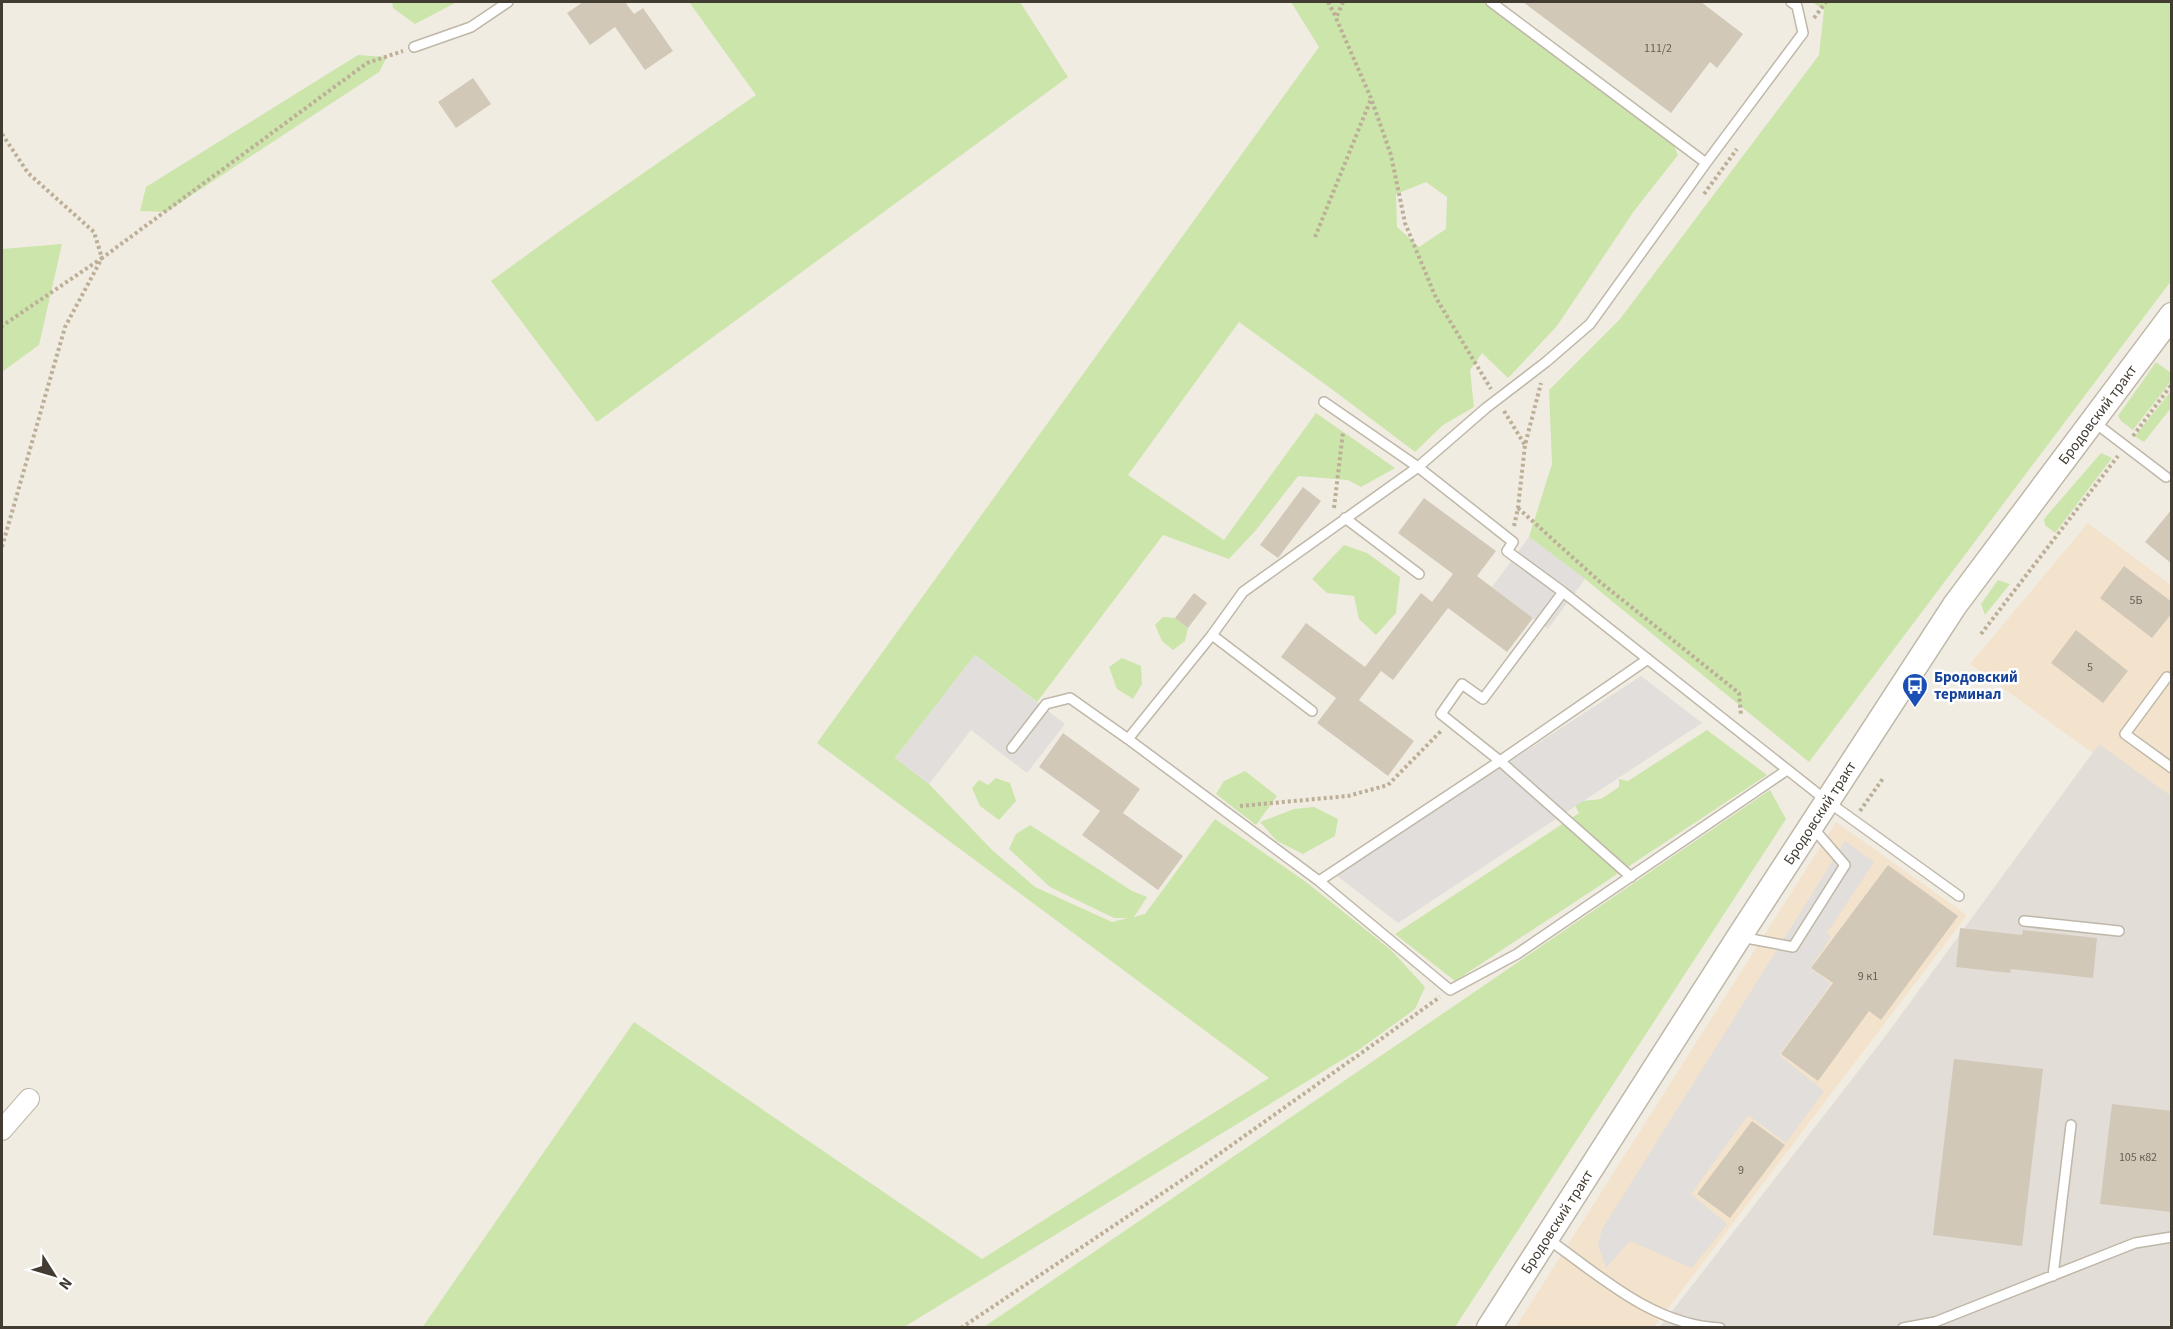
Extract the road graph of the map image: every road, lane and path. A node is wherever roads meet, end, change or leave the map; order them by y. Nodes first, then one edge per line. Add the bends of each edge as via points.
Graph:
1 (508, 2) edge
2 (1328, 2) edge
3 (1343, 2) edge
4 (1491, 2) edge
5 (1791, 2) edge
6 (1336, 18) junction
7 (414, 47) joint
8 (1371, 98) junction
9 (2, 134) edge
10 (1706, 163) junction
11 (1316, 237) dead end
12 (102, 258) junction
13 (2172, 315) edge
14 (2, 326) edge
15 (1546, 362) junction
16 (2172, 384) edge
17 (1497, 399) junction
18 (1324, 402) dead end
19 (1345, 417) junction
20 (2092, 421) junction
21 (1525, 446) junction
22 (2125, 447) junction
23 (1418, 467) junction
24 (2166, 477) dead end
25 (1518, 508) junction
26 (1345, 518) junction
27 (1332, 528) junction
28 (1513, 542) junction
29 (2, 547) edge
30 (1419, 574) dead end
31 (1563, 591) junction
32 (1212, 634) junction
33 (1981, 634) dead end
34 (1648, 659) junction
35 (2167, 677) dead end
36 (1312, 711) dead end
37 (1451, 722) junction
38 (1742, 734) junction
39 (1128, 739) junction
40 (1012, 748) dead end
41 (1500, 761) junction
42 (2172, 768) edge
43 (1787, 770) junction
44 (1827, 801) junction
45 (1219, 808) junction
46 (1811, 826) junction
47 (1631, 877) junction
48 (1319, 881) junction
49 (1959, 896) dead end
50 (2024, 921) dead end
51 (2119, 931) dead end
52 (1738, 937) junction
53 (1450, 990) junction
54 (29, 1099) dead end
55 (2071, 1125) dead end
56 (2, 1130) edge
57 (2172, 1237) edge
58 (1546, 1238) junction
59 (2053, 1275) junction
60 (961, 1328) edge
61 (1489, 1328) edge
62 (1720, 1328) edge
63 (1903, 1328) edge

1 - 7 lane via 471,27
2 - 6 path
3 - 6 path
4 - 10 lane
5 - 10 lane via 1797,6 1803,33
6 - 8 path
7 - 12 path via 367,63
8 - 11 path
8 - 17 path via 1391,155 1405,223 1436,298
9 - 12 path via 28,173 94,232
10 - 15 lane via 1590,324
12 - 14 path
12 - 29 path via 65,327
13 - 20 street, Бродовский тракт
15 - 17 lane
15 - 21 path
16 - 22 path
17 - 21 path
17 - 23 lane
18 - 19 lane
19 - 23 lane
19 - 27 path
20 - 22 lane
20 - 44 street, Бродовский тракт via 1955,605
21 - 25 path
22 - 24 lane
22 - 33 path
23 - 26 lane
23 - 28 lane
25 - 28 path
25 - 38 path via 1600,582 1739,693
26 - 27 lane
26 - 30 lane
27 - 32 lane via 1243,592
28 - 31 lane via 1507,551
31 - 34 lane
31 - 37 lane via 1483,699 1462,684 1441,714
32 - 36 lane
32 - 39 lane
34 - 38 lane
34 - 41 lane
35 - 42 lane via 2125,734
37 - 41 lane
37 - 45 path via 1388,785 1348,796
38 - 43 lane
39 - 40 lane via 1070,698 1046,704
39 - 45 lane
41 - 47 lane
41 - 48 lane
43 - 44 lane
43 - 47 lane
44 - 46 street, Бродовский тракт
44 - 49 lane
45 - 48 lane
46 - 52 street, Бродовский тракт
46 - 52 lane via 1845,865 1793,947
47 - 53 lane via 1517,954
48 - 53 lane
50 - 51 lane
52 - 58 street, Бродовский тракт
53 - 60 path via 1191,1174
54 - 56 street
55 - 59 lane
57 - 59 lane via 2135,1243
58 - 61 street, Бродовский тракт
58 - 62 lane via 1635,1302 1685,1322
59 - 63 lane via 1935,1322

